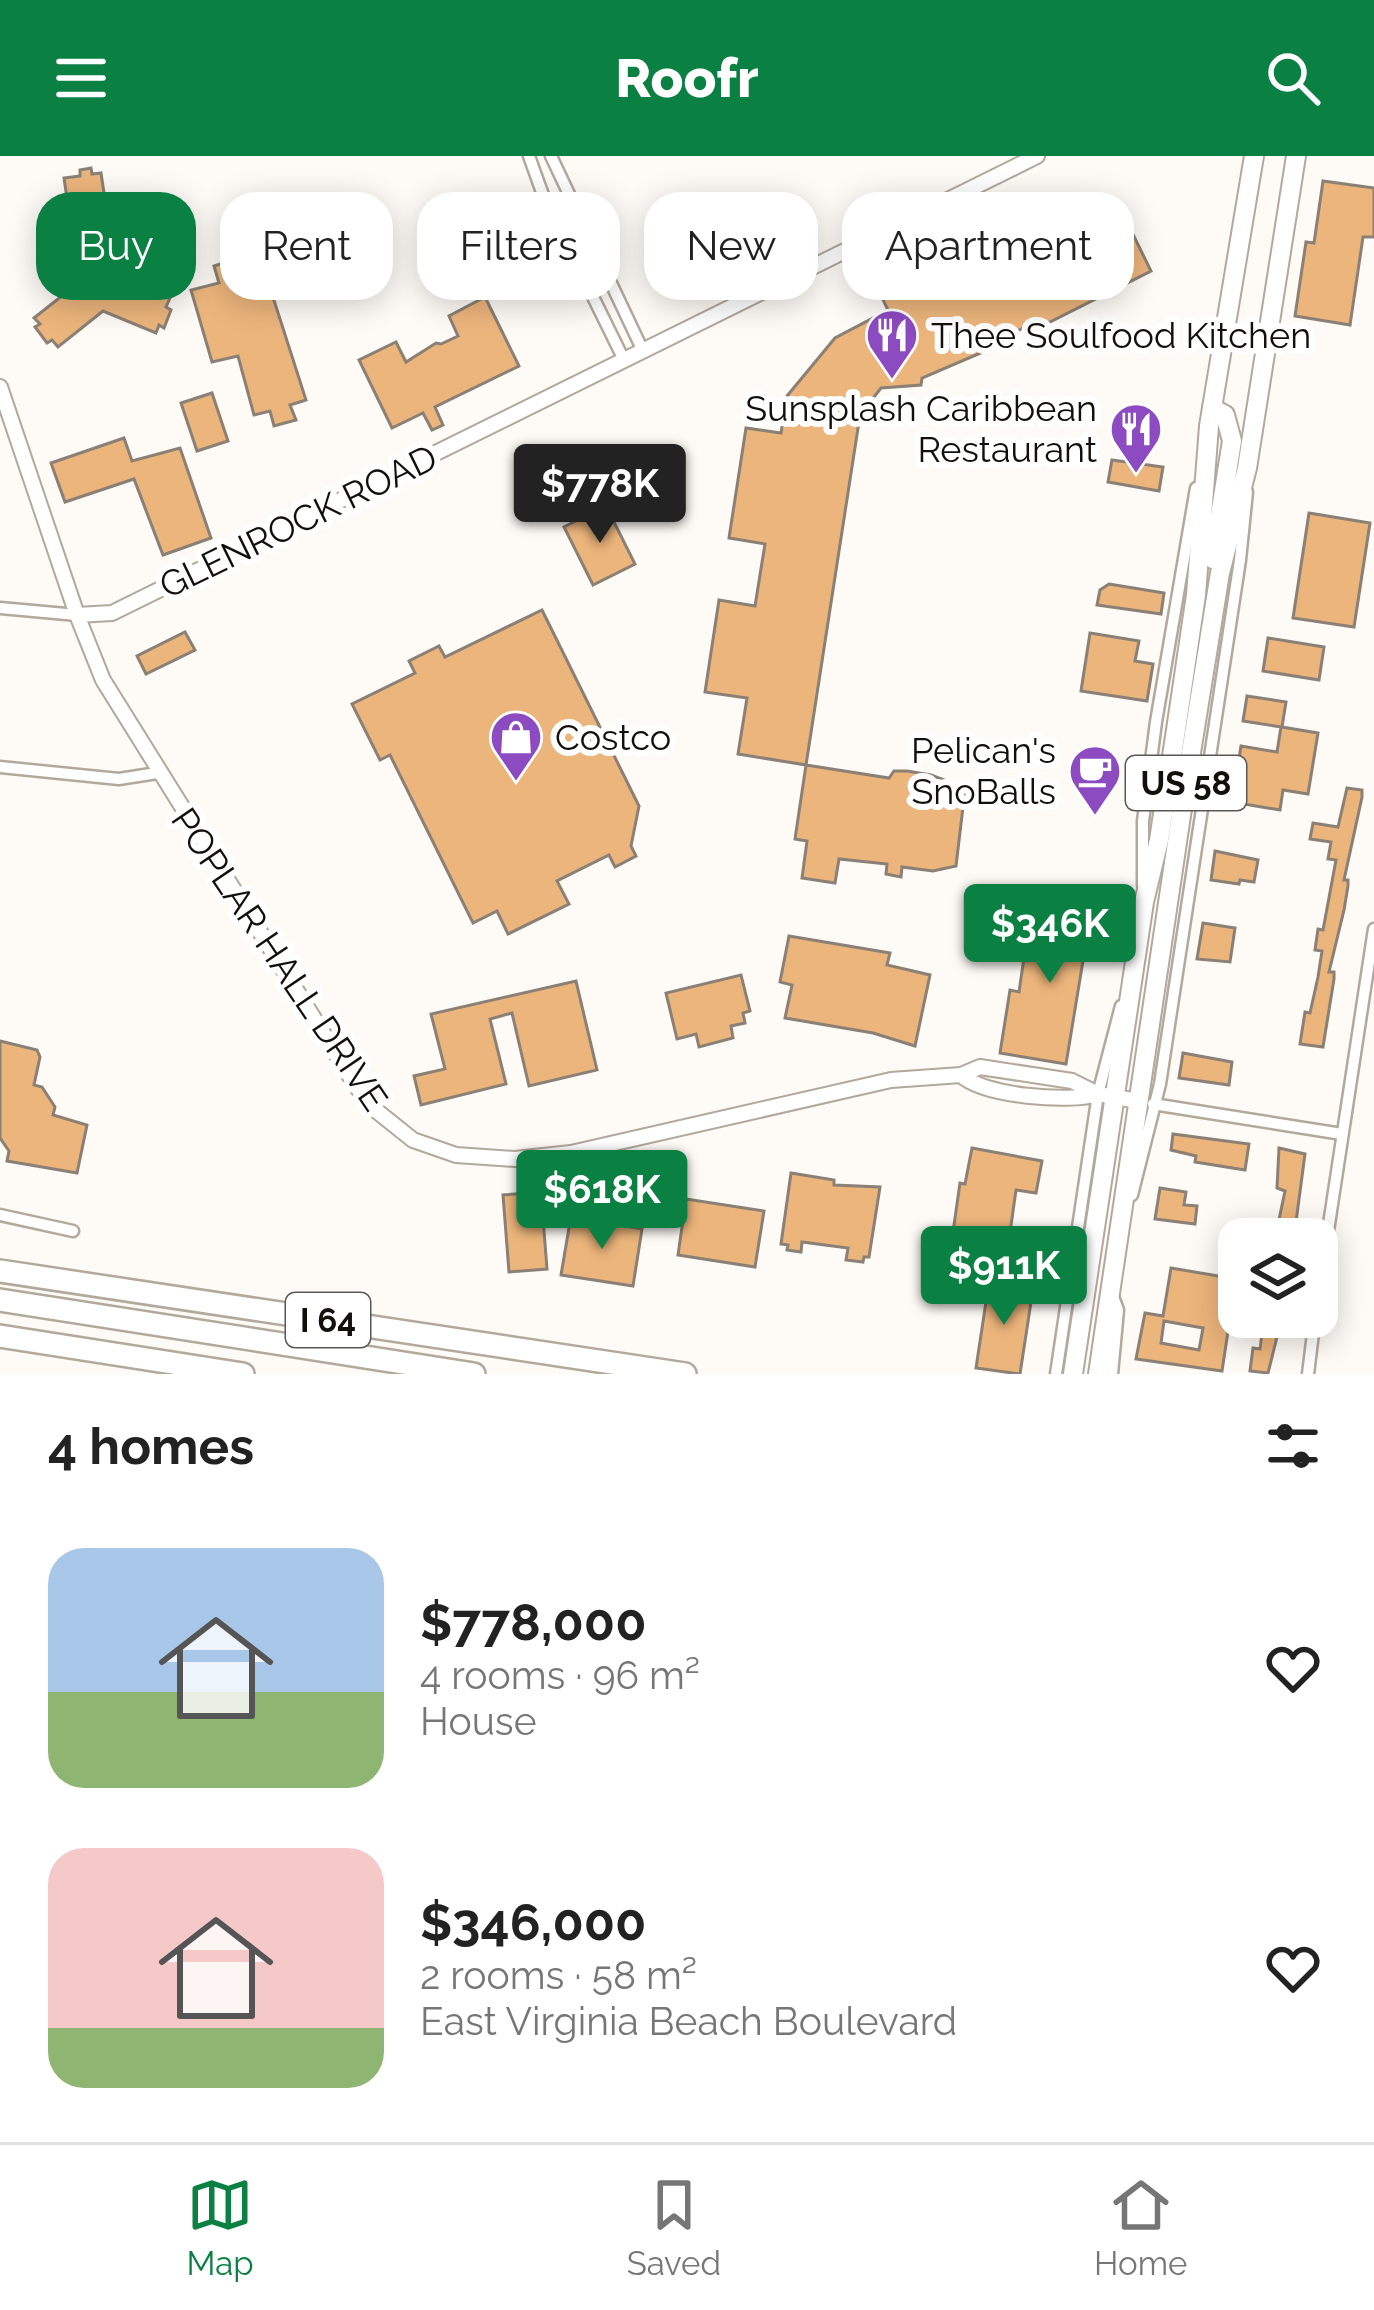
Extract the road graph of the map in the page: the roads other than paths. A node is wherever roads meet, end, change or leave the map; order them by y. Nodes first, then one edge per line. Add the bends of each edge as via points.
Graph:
1 (529, 156) edge
2 (551, 156) edge
3 (1037, 156) edge
4 (1254, 156) edge
5 (1296, 156) edge
6 (643, 351) junction
7 (624, 360) junction
8 (0, 387) edge
9 (1210, 417) junction
10 (1246, 467) junction
11 (1216, 600) junction
12 (0, 608) edge
13 (76, 615) junction
14 (0, 767) edge
15 (157, 773) junction
16 (1374, 929) edge
17 (1360, 1021) junction
18 (1374, 1024) edge
19 (1107, 1095) junction
20 (1147, 1103) junction
21 (1342, 1133) junction
22 (0, 1215) edge
23 (1330, 1218) edge
24 (73, 1231) dead end
25 (0, 1271) edge
26 (1111, 1288) junction
27 (0, 1300) edge
28 (0, 1336) edge
29 (1312, 1338) edge
30 (243, 1374) edge
31 (474, 1374) edge
32 (685, 1374) edge
33 (1056, 1374) edge
34 (1073, 1374) edge
35 (1098, 1374) edge
36 (1112, 1374) edge
37 (1308, 1374) edge

1 - 7 street
2 - 6 street
3 - 6 street, GLENROCK ROAD
4 - 9 main road, US 58
5 - 10 main road, US 58
6 - 7 street, GLENROCK ROAD
7 - 13 street, GLENROCK ROAD via 112,614
8 - 13 street, POPLAR HALL DRIVE via 11,442
9 - 11 main road via 1225,415 1232,441 1211,568
9 - 19 main road, US 58 via 1196,595 1159,840
10 - 11 main road, US 58
10 - 20 street via 1240,560
11 - 20 main road, US 58
12 - 13 street, GLENROCK ROAD
13 - 15 street, POPLAR HALL DRIVE
14 - 15 street via 119,779
15 - 19 street, POPLAR HALL DRIVE via 356,1086 390,1124 434,1149 515,1159 572,1153 891,1080 986,1068 1072,1081
16 - 17 street
17 - 18 street
17 - 21 street
19 - 20 street, POPLAR HALL DRIVE
19 - 33 street
19 - 34 main road, US 58
20 - 21 street
20 - 26 main road, US 58
21 - 23 street
22 - 24 street
25 - 32 highway, I 64
26 - 35 main road, US 58
26 - 36 street via 1118,1310
27 - 31 highway
28 - 30 highway, I 64
29 - 37 street

